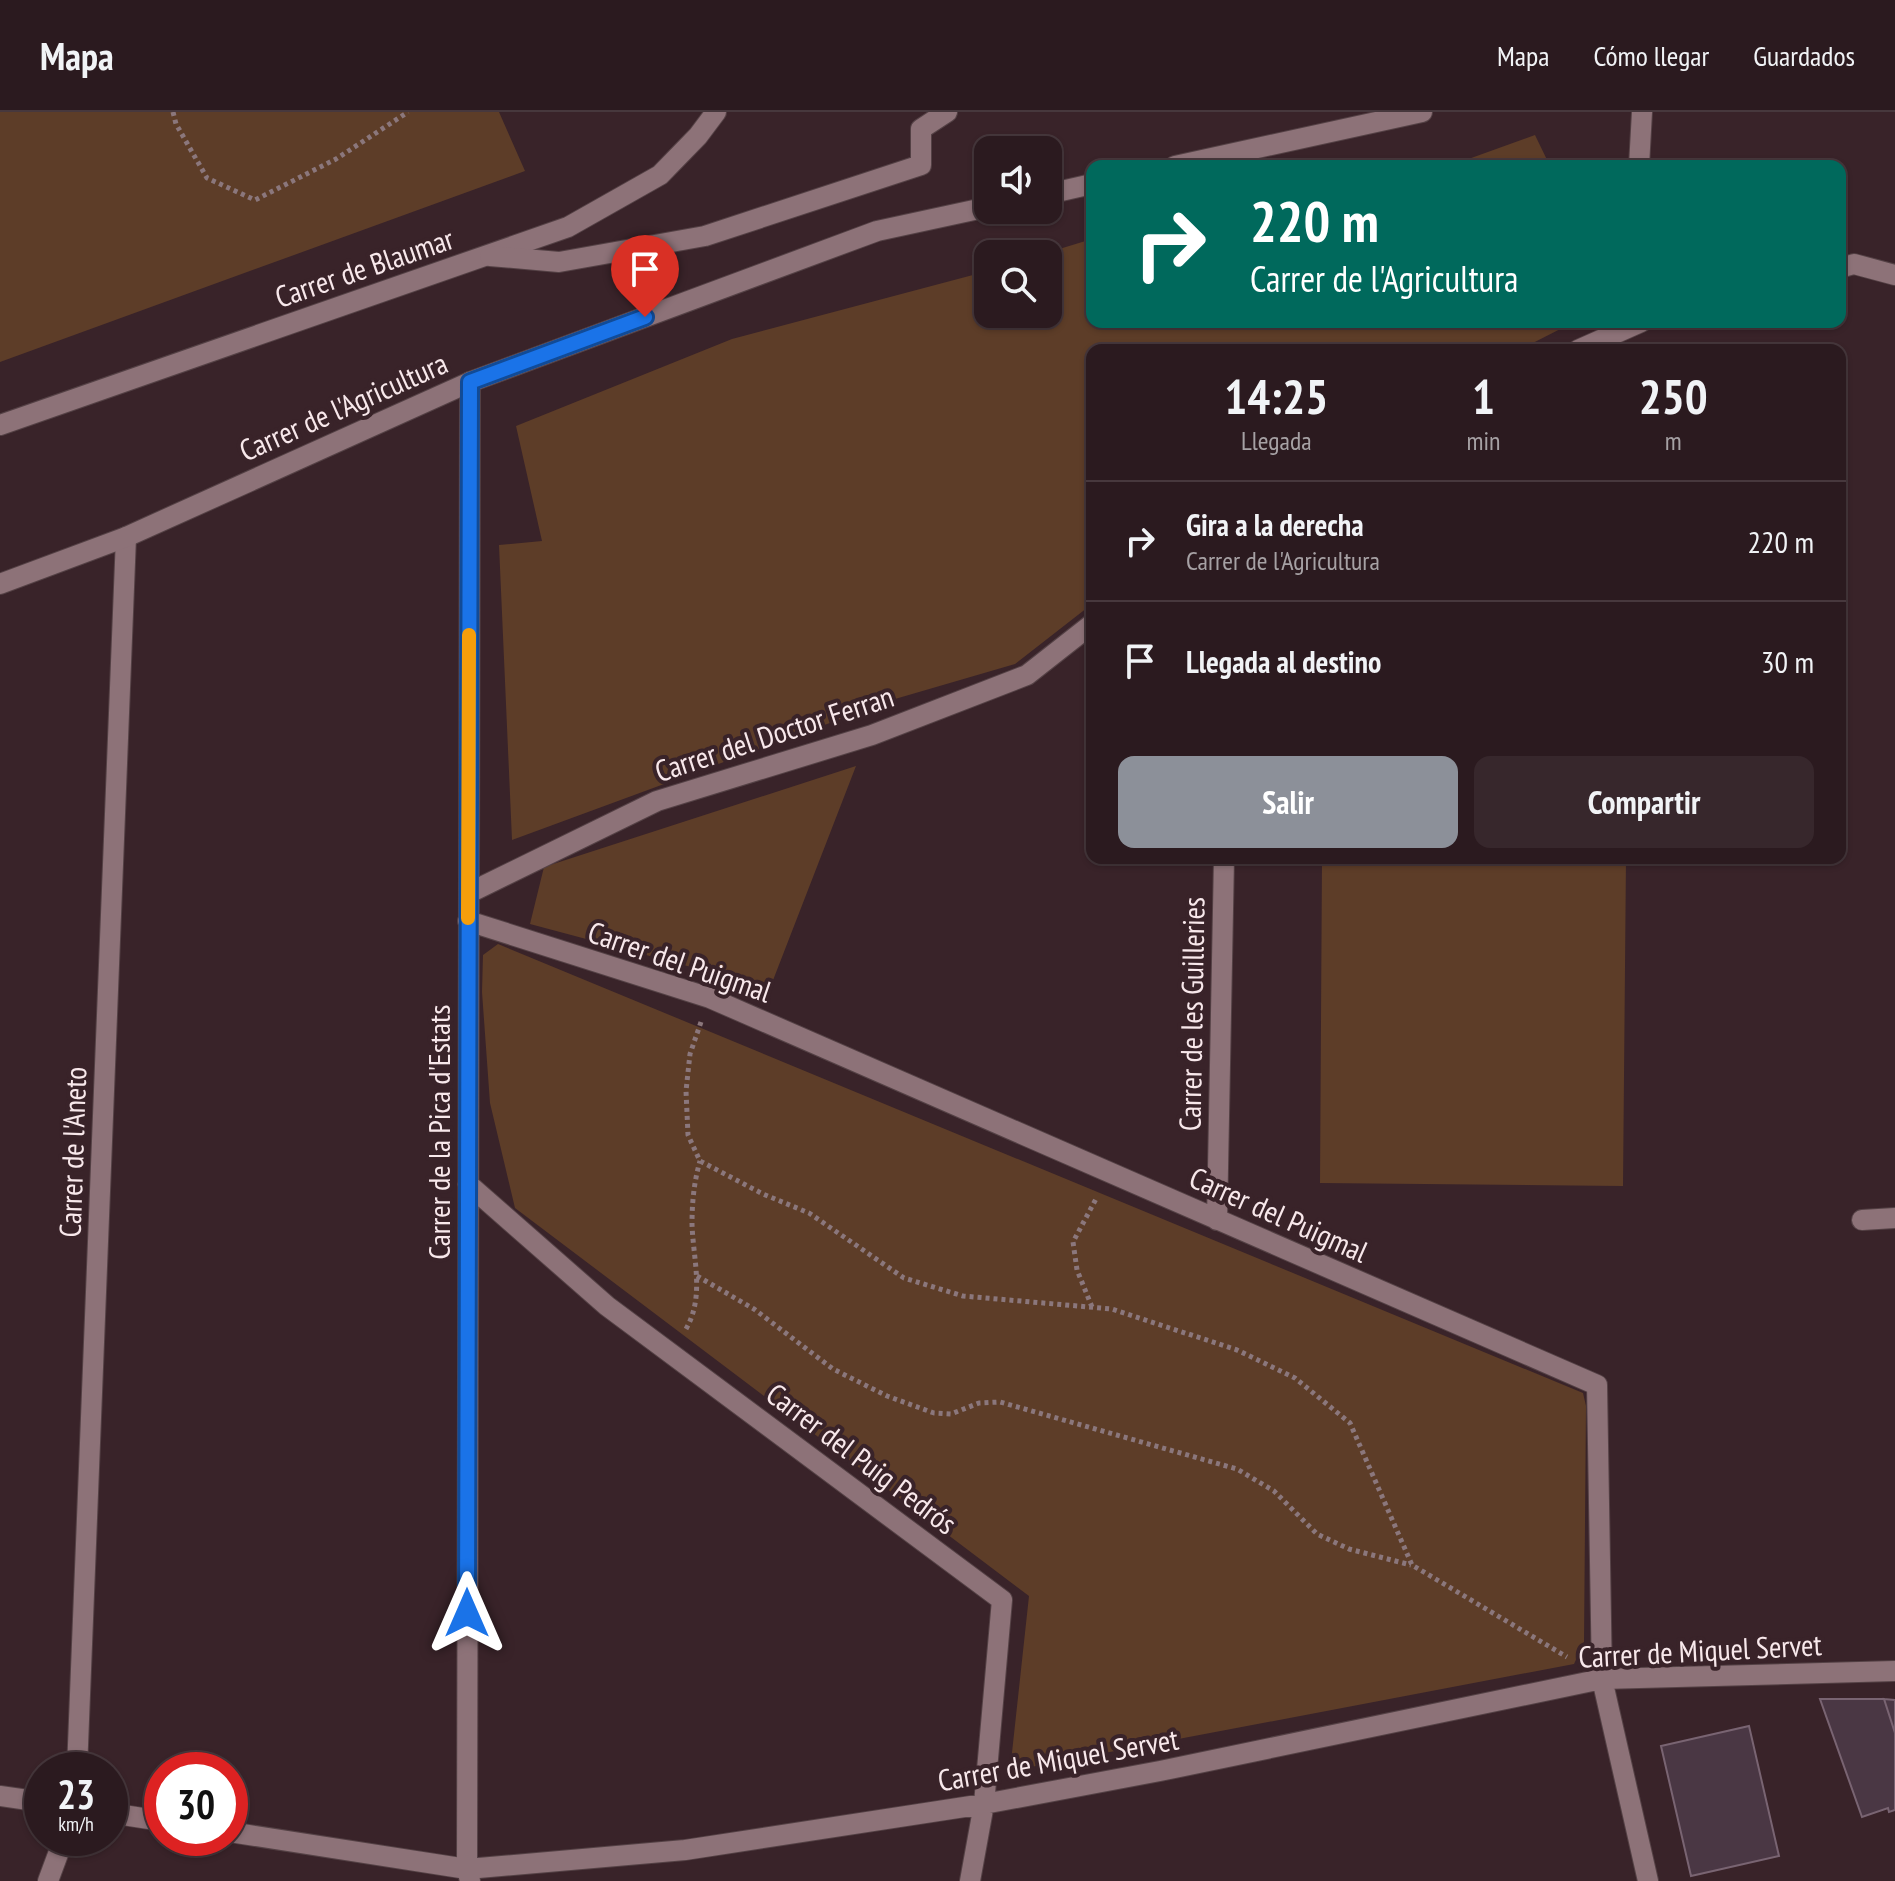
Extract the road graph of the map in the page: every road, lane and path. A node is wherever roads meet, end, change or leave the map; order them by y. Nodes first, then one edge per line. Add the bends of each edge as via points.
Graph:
1 (173, 112) edge
2 (408, 112) edge
3 (716, 112) edge
4 (947, 112) edge
5 (1422, 112) edge
6 (1642, 112) edge
7 (1202, 160) edge
8 (1639, 160) edge
9 (1086, 185) edge
10 (1062, 191) edge
11 (974, 210) edge
12 (490, 256) junction
13 (1846, 266) edge
14 (1895, 275) edge
15 (1624, 328) edge
16 (1590, 344) edge
17 (470, 382) junction
18 (0, 425) edge
19 (126, 537) junction
20 (0, 584) edge
21 (1086, 629) edge
22 (1224, 864) edge
23 (469, 893) junction
24 (468, 921) junction
25 (710, 998) junction
26 (700, 1161) junction
27 (1110, 1173) junction
28 (468, 1184) junction
29 (1895, 1218) edge
30 (1217, 1220) junction
31 (1862, 1220) dead end
32 (697, 1276) junction
33 (1092, 1307) junction
34 (671, 1354) junction
35 (1412, 1565) junction
36 (1895, 1671) edge
37 (1602, 1679) junction
38 (78, 1752) edge
39 (0, 1796) edge
40 (24, 1799) edge
41 (984, 1804) junction
42 (248, 1835) edge
43 (57, 1856) edge
44 (468, 1875) edge
45 (48, 1881) edge
46 (970, 1881) edge
47 (1648, 1881) edge

1 - 2 path via 207,178 255,200 336,159
3 - 12 street, Carrer de Blaumar via 660,175 568,227
4 - 12 street via 921,129 921,165 705,236 559,262
5 - 7 street
6 - 8 street
9 - 10 street
11 - 17 street, Carrer de l'Agricultura via 877,231
12 - 18 street, Carrer de Blaumar
13 - 14 street
15 - 16 street
17 - 19 street, Carrer de l'Agricultura
17 - 23 street, Carrer de la Pica d'Estats
19 - 20 street, Carrer de l'Agricultura
19 - 38 street, Carrer de l'Aneto
21 - 23 street, Carrer del Doctor Ferran via 1027,675 872,735 657,801
22 - 30 street, Carrer de les Guilleries
23 - 24 street, Carrer de la Pica d'Estats
24 - 25 street, Carrer del Puigmal
24 - 28 street, Carrer de la Pica d'Estats
25 - 26 path via 690,1054 686,1091 688,1135
25 - 27 street, Carrer del Puigmal
26 - 32 path via 692,1222
26 - 33 path via 809,1213 904,1278 963,1296
27 - 30 street, Carrer del Puigmal
27 - 33 path via 1073,1242 1077,1270
28 - 34 street, Carrer del Puig Pedrós via 607,1306
28 - 44 street, Carrer de la Pica d'Estats
29 - 31 street
30 - 37 street, Carrer del Puigmal via 1597,1385
32 - 34 path via 694,1315
32 - 35 path via 754,1309 833,1369 887,1396 951,1414 979,1403 1000,1402 1175,1449 1237,1469 1274,1491 1317,1534 1349,1549
33 - 35 path via 1237,1350 1295,1378 1350,1423
34 - 41 street, Carrer del Puig Pedrós via 1002,1600
35 - 37 path
36 - 37 street, Carrer de Miquel Servet
37 - 41 street, Carrer de Miquel Servet via 1301,1744
37 - 47 street, Carrer del Puigmal
39 - 40 street
41 - 44 street, Carrer de Miquel Servet via 685,1850
41 - 46 street, Carrer del Puig Pedrós
42 - 44 street, Carrer de Miquel Servet
43 - 45 street

